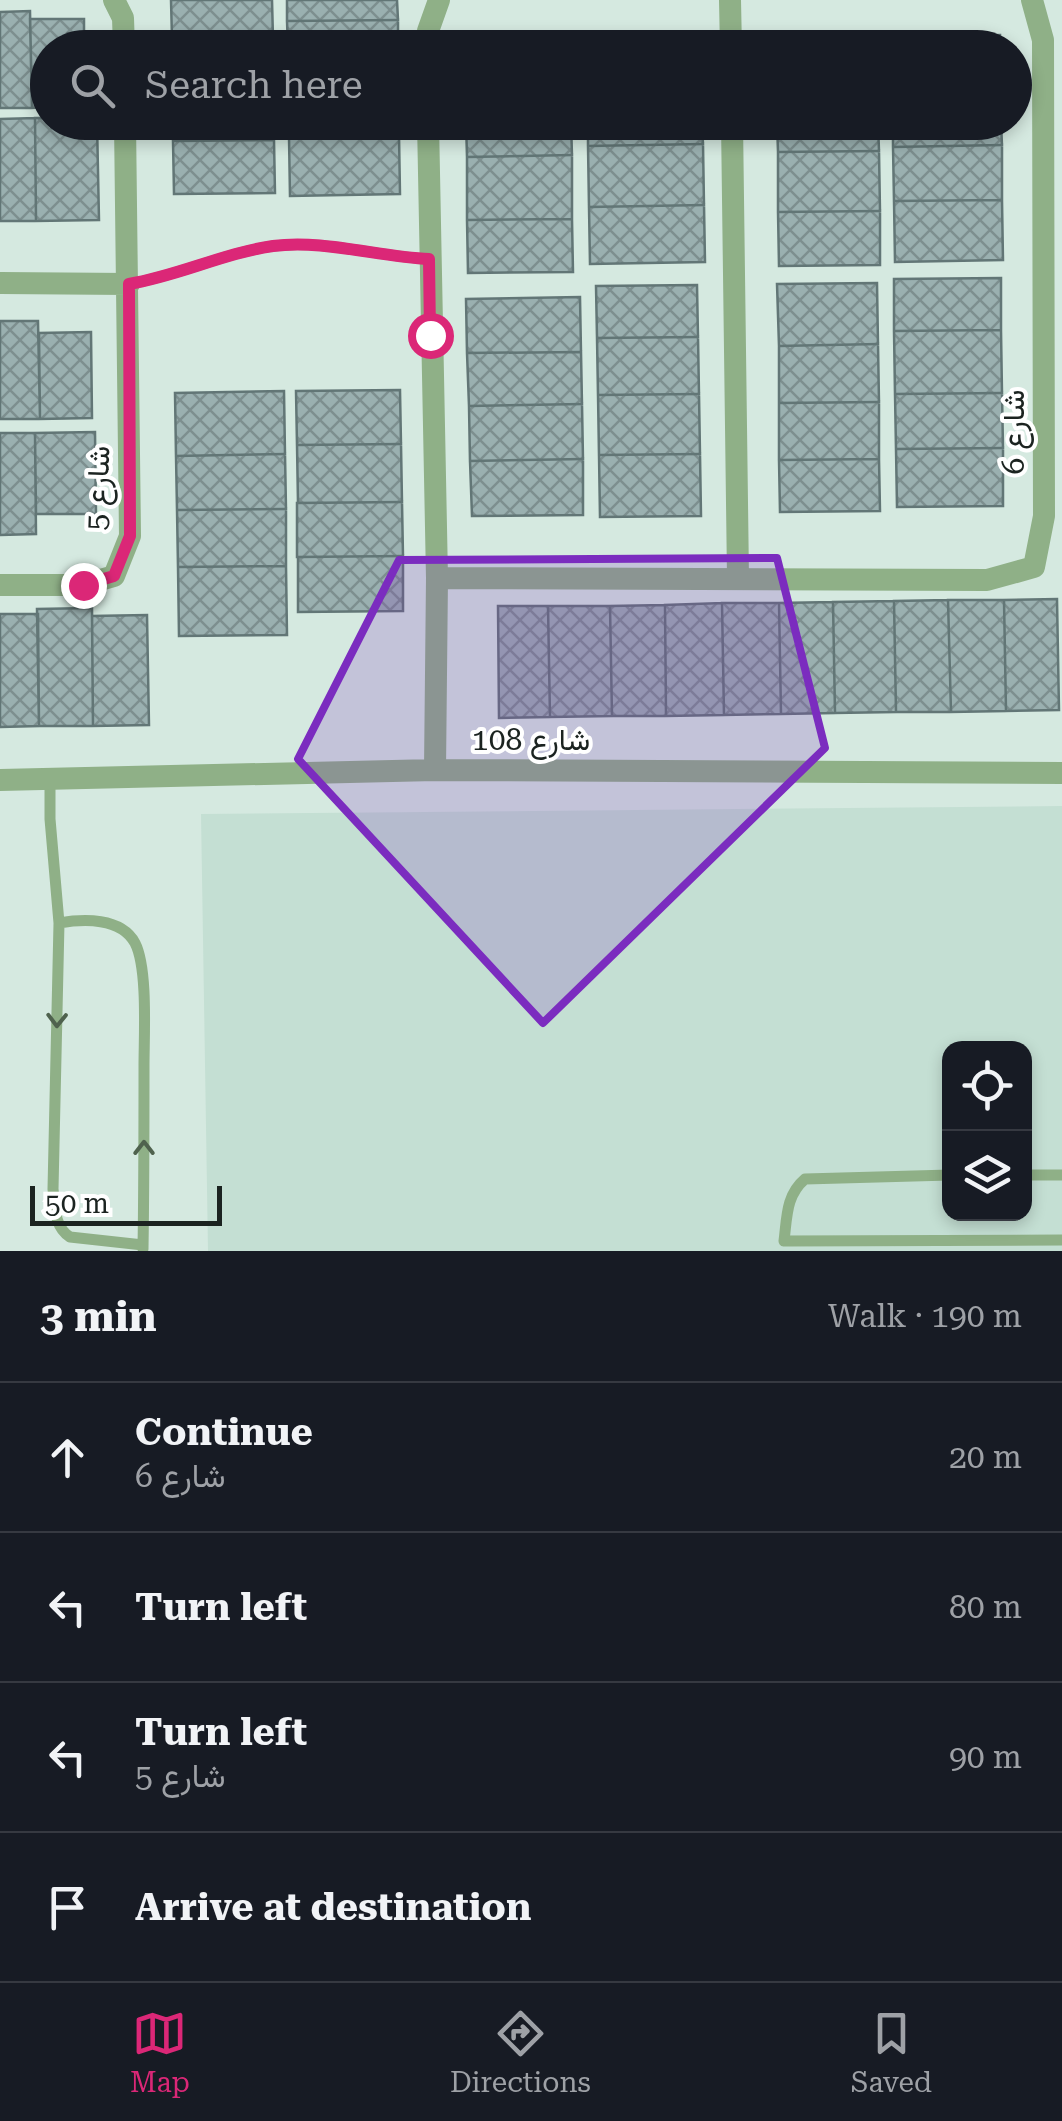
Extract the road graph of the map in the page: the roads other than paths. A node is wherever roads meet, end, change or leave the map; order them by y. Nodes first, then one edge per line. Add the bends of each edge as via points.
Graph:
1 (114, 0) edge
2 (439, 0) edge
3 (730, 0) edge
4 (1032, 0) edge
5 (123, 30) edge
6 (428, 30) edge
7 (731, 30) edge
8 (126, 140) edge
9 (428, 140) edge
10 (732, 140) edge
11 (429, 259) junction
12 (0, 283) edge
13 (129, 284) junction
14 (437, 578) junction
15 (738, 578) junction
16 (0, 586) edge
17 (434, 770) junction
18 (1062, 772) edge
19 (50, 779) junction
20 (0, 780) edge
21 (59, 923) junction
22 (1032, 1175) edge
23 (1062, 1175) edge
24 (942, 1176) edge
25 (1062, 1240) edge
26 (784, 1246) edge
27 (143, 1248) edge

1 - 5 street
2 - 6 street
3 - 7 street
4 - 15 street, شارع 6 via 1042,40 1044,476 1034,566 987,580
8 - 13 street, شارع 5
9 - 11 street
10 - 15 street
11 - 13 lane via 274,246
11 - 14 street
12 - 13 street
13 - 16 street, شارع 5 via 130,536 114,576 83,585
14 - 15 street, شارع 6
14 - 17 street
17 - 18 street, شارع 108
17 - 19 street, شارع 108
19 - 20 street, شارع 108
19 - 21 lane
27 -> 21 lane via 140,958 125,931 92,920
21 -> 27 lane via 57,1219 70,1238
22 - 23 lane
24 - 26 lane via 806,1179 792,1192
25 - 26 lane

